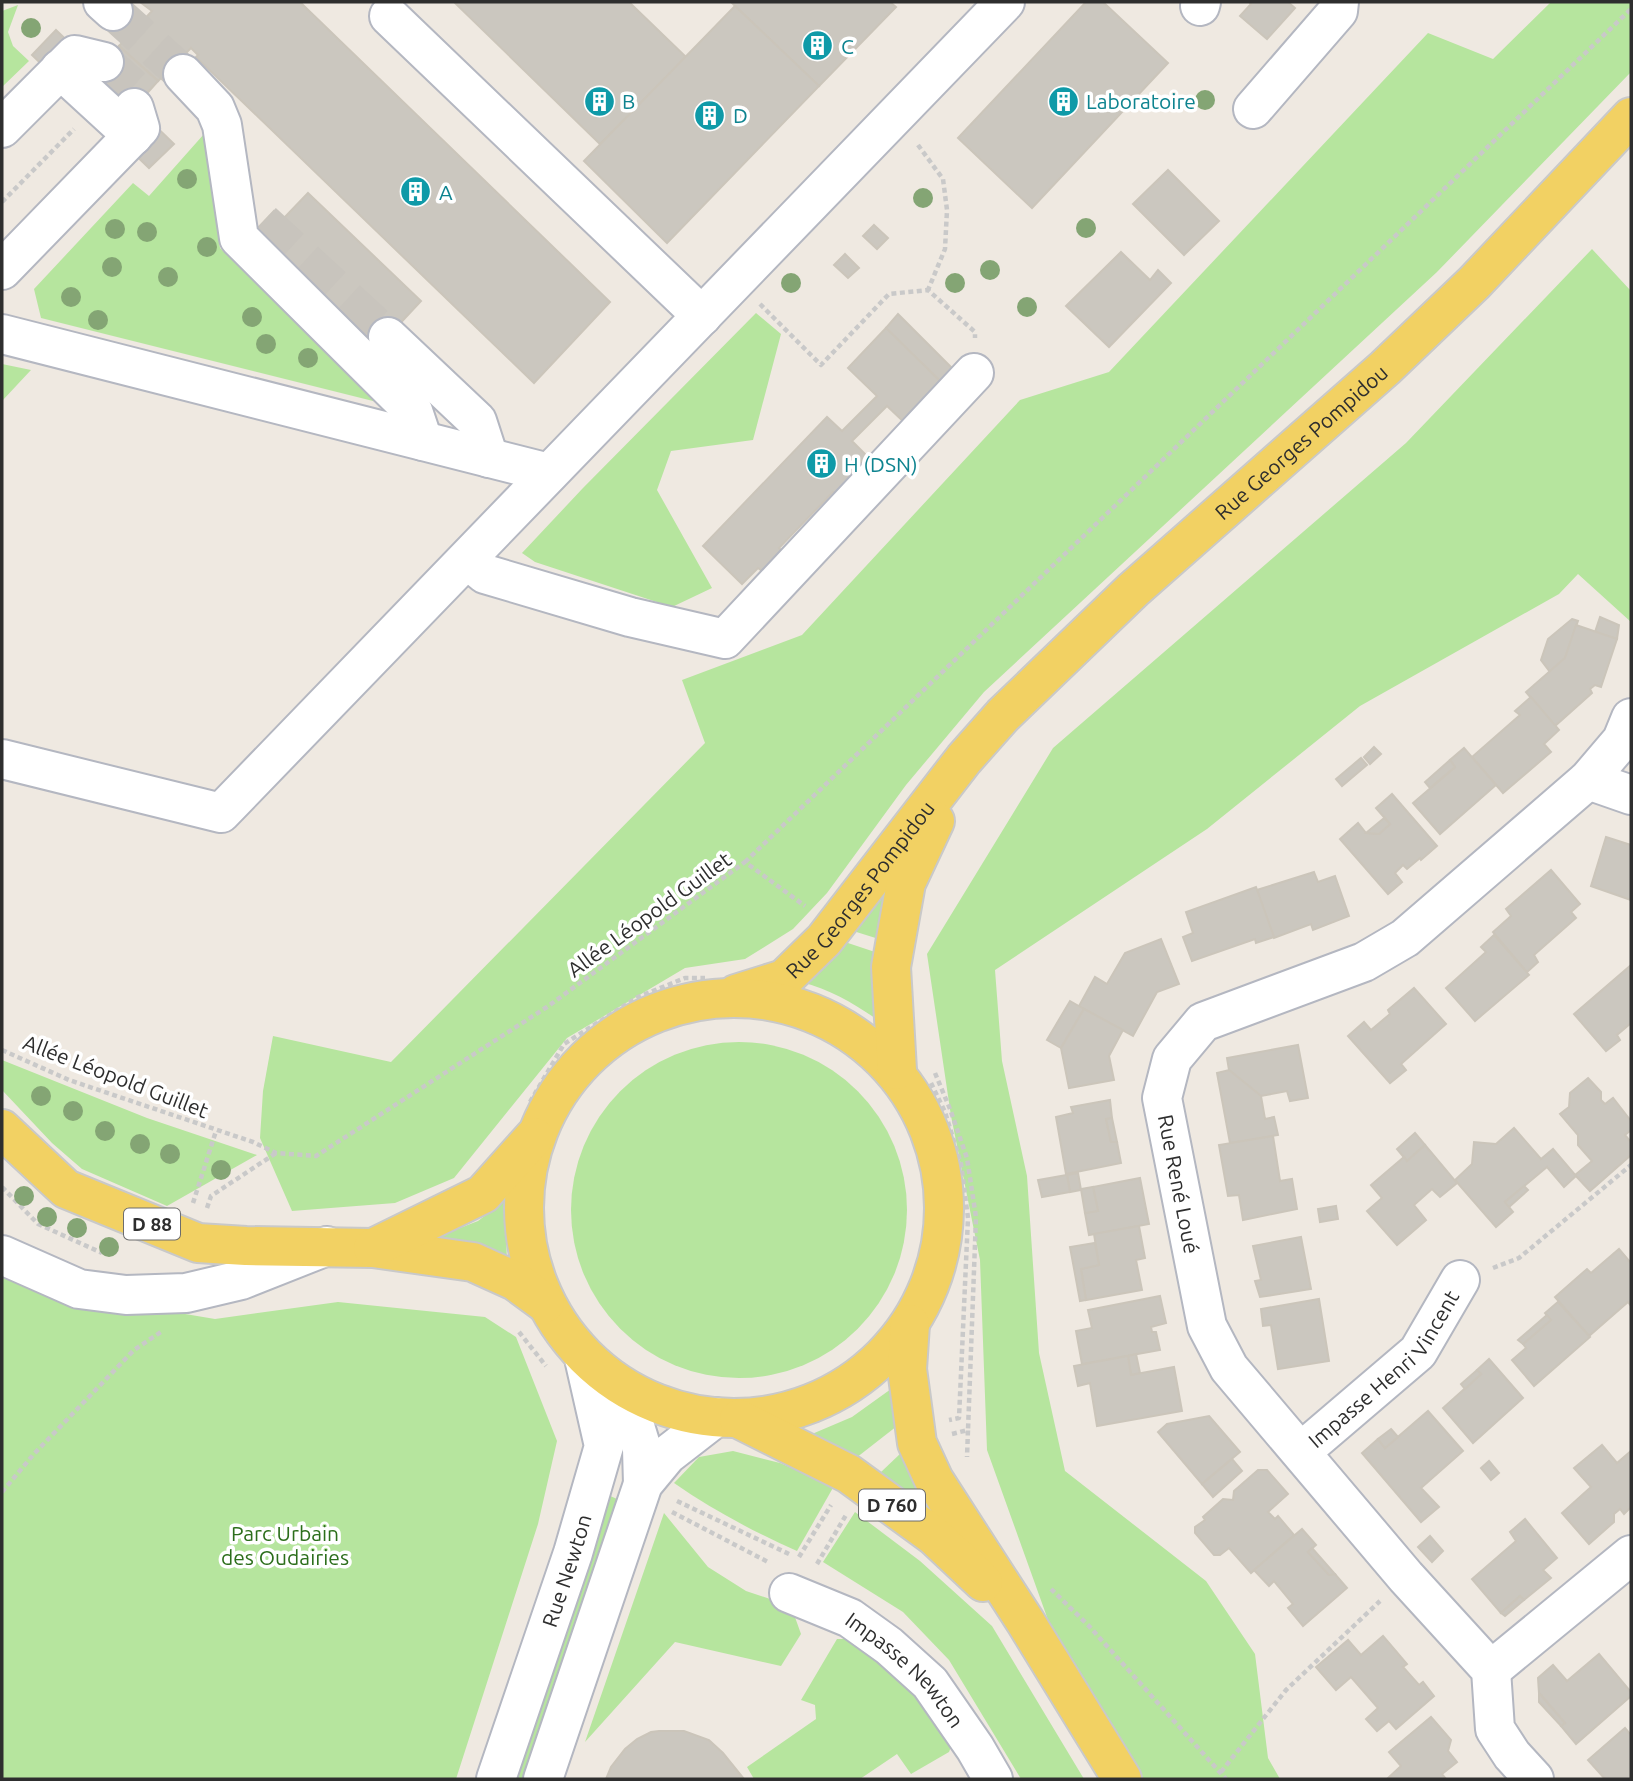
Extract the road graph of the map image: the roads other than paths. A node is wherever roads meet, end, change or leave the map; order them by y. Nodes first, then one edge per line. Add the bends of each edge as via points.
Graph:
1 (1004, 2) edge
2 (1339, 2) edge
3 (389, 16) dead end
4 (104, 62) tunnel mouth
5 (60, 69) junction
6 (184, 74) tunnel mouth
7 (1253, 109) dead end
8 (1631, 117) edge
9 (2, 128) edge
10 (233, 199) junction
11 (263, 222) tunnel mouth
12 (2, 270) edge
13 (702, 316) junction
14 (2, 334) edge
15 (388, 337) tunnel mouth
16 (974, 373) road end
17 (423, 441) junction
18 (489, 458) junction
19 (549, 473) junction
20 (468, 560) junction
21 (1631, 718) edge
22 (2, 759) edge
23 (964, 759) junction
24 (1588, 780) junction
25 (1631, 795) edge
26 (726, 986) junction
27 (920, 1073) junction
28 (530, 1123) junction
29 (2, 1129) edge
30 (328, 1246) junction
31 (373, 1248) junction
32 (2, 1255) edge
33 (1460, 1280) road end
34 (545, 1303) junction
35 (910, 1324) junction
36 (581, 1369) junction
37 (727, 1418) junction
38 (1302, 1451) junction
39 (641, 1490) junction
40 (1631, 1555) edge
41 (790, 1575) road end
42 (1025, 1620) junction
43 (1491, 1670) junction
44 (496, 1779) edge
45 (543, 1779) edge
46 (993, 1779) edge
47 (1122, 1779) edge
48 (1534, 1779) edge

1 - 13 street
2 - 7 street via 1338,11
3 - 13 street
4 - 5 street via 75,55
5 - 9 street
5 - 12 street via 133,122
6 - 10 street via 219,116
8 - 23 main road, Rue Georges Pompidou via 1464,293 1086,633
10 - 11 street
10 - 17 street via 239,238 414,411
13 - 19 street
14 - 17 street
15 - 18 street via 477,421
16 - 20 street via 725,639 629,617 485,574
17 - 18 street
18 - 19 street
19 - 20 street
20 - 22 street via 221,813
21 - 24 street, Rue René Loué via 1622,740
23 - 26 main road, Rue Georges Pompidou via 834,927 784,979
23 - 27 main road, Rue Georges Pompidou via 906,883 891,967
24 - 25 street
24 - 38 street, Rue René Loué via 1405,938 1364,962 1203,1022 1172,1059 1162,1098 1207,1326 1229,1368
26 - 27 main road via 835,1020
26 - 28 main road via 670,1004 579,1062
27 - 35 main road via 921,1106 945,1189 940,1254
28 - 31 main road, D 88 via 483,1194
28 - 34 main road via 522,1222
29 - 30 main road, D 88 via 66,1189 198,1243
30 - 31 main road, D 88
30 - 32 street via 241,1280 186,1293 126,1295 79,1289
31 - 34 main road, D 88 via 472,1262 515,1281
33 - 38 street, Impasse Henri Vincent via 1418,1352
34 - 36 main road
35 - 37 main road via 872,1368 821,1401
35 - 42 main road, D 760 via 907,1370 917,1443 934,1480
36 - 37 main road via 663,1408
36 - 39 street via 634,1423 642,1449
36 - 44 street, Rue Newton via 604,1446 573,1553
37 - 39 street via 667,1455
37 - 42 main road, D 760 via 849,1474 934,1536
38 - 43 street, Rue René Loué via 1406,1577
39 - 45 street
40 - 43 street
41 - 46 street, Impasse Newton via 890,1646 930,1683
42 - 47 main road, D 760
43 - 48 street via 1495,1729

